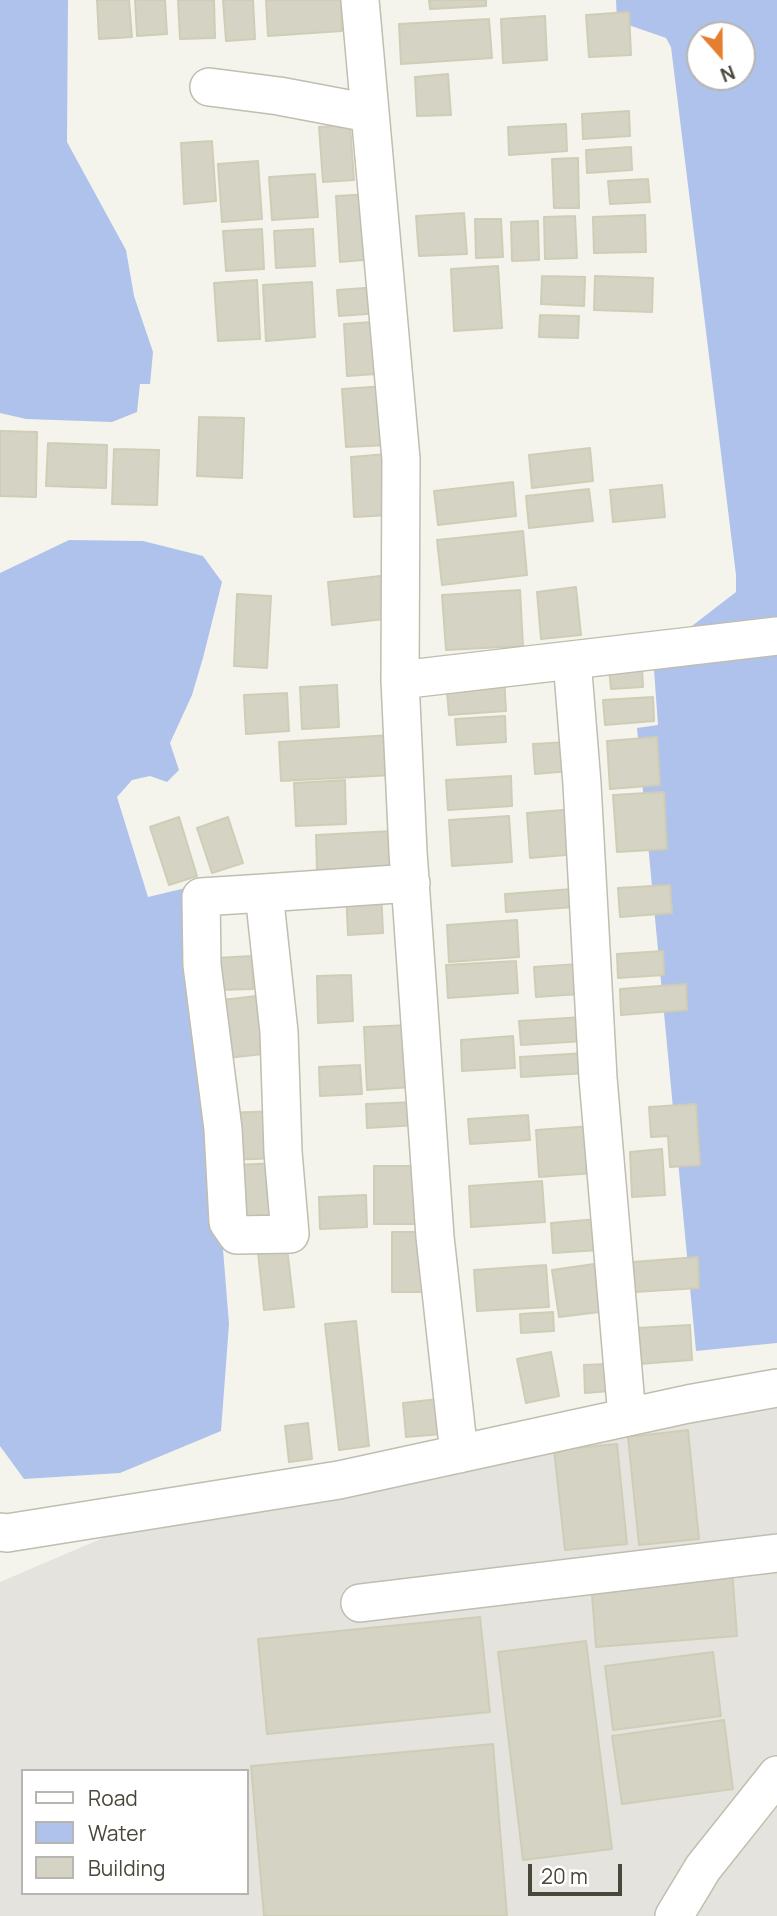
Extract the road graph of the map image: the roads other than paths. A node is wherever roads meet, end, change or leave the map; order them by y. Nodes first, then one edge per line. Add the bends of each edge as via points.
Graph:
1 (360, 0) edge
2 (209, 87) dead end
3 (369, 113) junction
4 (777, 636) edge
5 (572, 660) junction
6 (400, 680) junction
7 (411, 883) junction
8 (264, 893) junction
9 (777, 1388) edge
10 (627, 1417) junction
11 (459, 1454) junction
12 (2, 1535) edge
13 (777, 1553) edge
14 (360, 1603) dead end
15 (777, 1775) edge
16 (674, 1916) edge

1 - 3 street
2 - 3 street
3 - 6 street via 401,459
4 - 5 street
5 - 6 street
5 - 10 street via 598,1078
6 - 7 street
7 - 8 street
7 - 11 street via 435,1237
8 - 8 street via 201,897 202,965 223,1129 228,1222 237,1235 290,1234 279,1032
9 - 10 street
10 - 11 street
11 - 12 street via 339,1480
13 - 14 street
15 - 16 street via 704,1868

